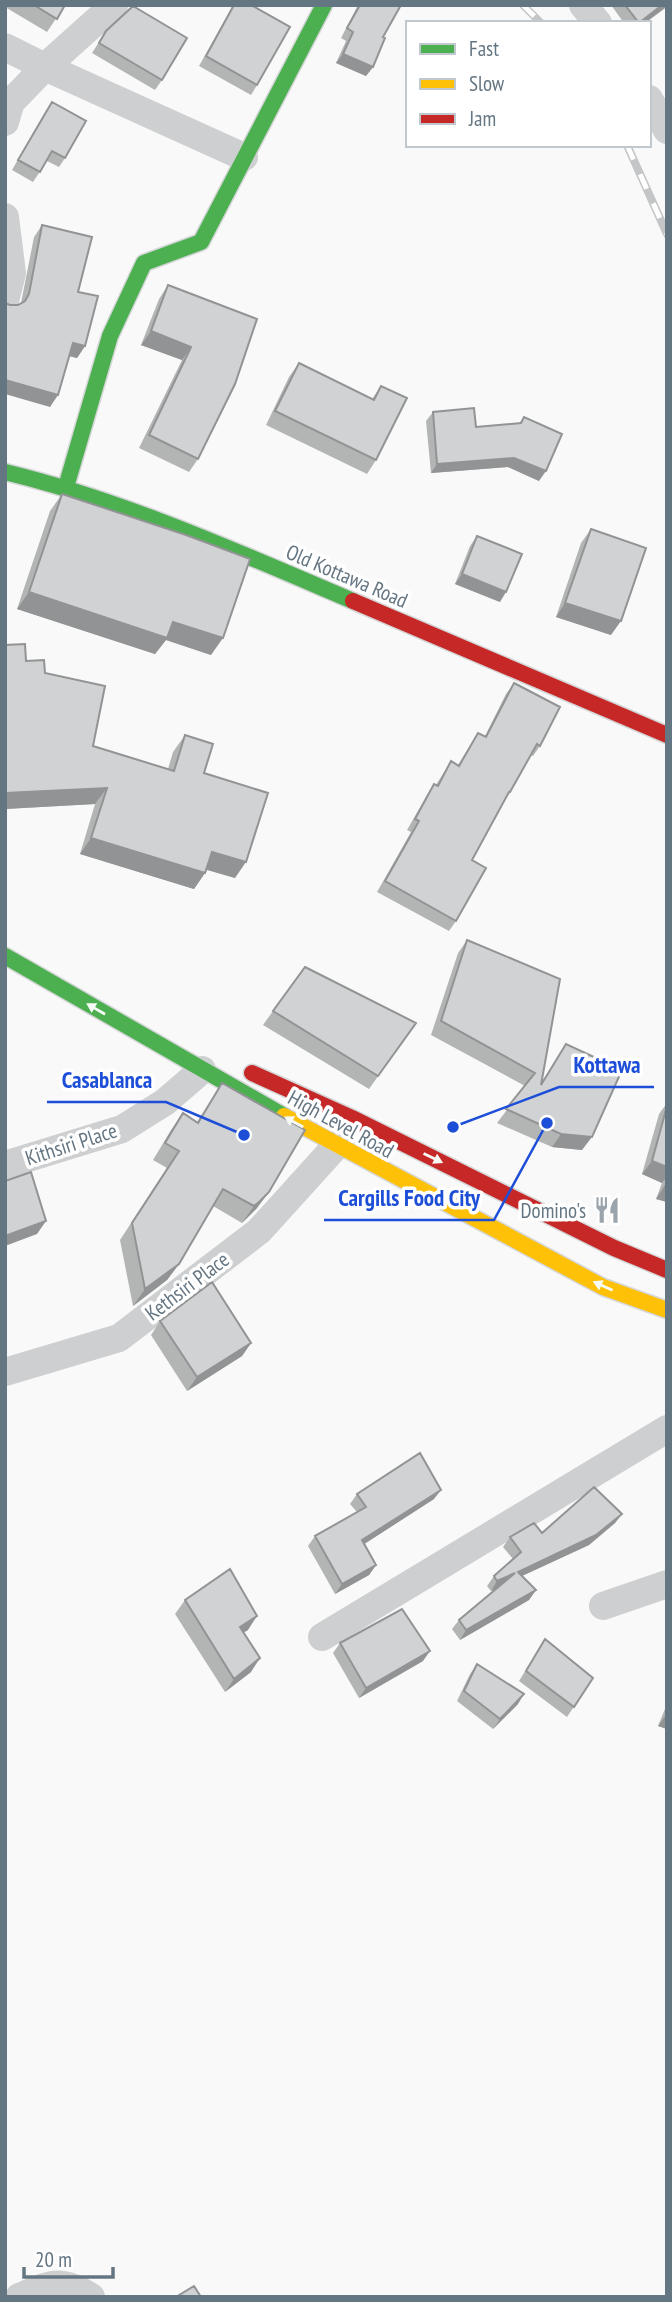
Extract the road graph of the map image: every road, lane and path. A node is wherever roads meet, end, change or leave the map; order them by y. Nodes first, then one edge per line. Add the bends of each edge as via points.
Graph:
1 (114, 5) edge
2 (324, 5) edge
3 (583, 5) edge
4 (596, 21) edge
5 (5, 47) edge
6 (45, 67) junction
7 (651, 102) edge
8 (5, 122) edge
9 (667, 130) edge
10 (244, 157) junction
11 (5, 217) edge
12 (5, 301) edge
13 (5, 472) edge
14 (66, 487) junction
15 (667, 735) edge
16 (5, 956) edge
17 (235, 1063) dead end
18 (202, 1070) junction
19 (336, 1146) junction
20 (5, 1166) edge
21 (667, 1270) edge
22 (667, 1310) edge
23 (5, 1372) edge
24 (667, 1429) edge
25 (667, 1584) edge
26 (603, 1606) dead end
27 (322, 1637) dead end
28 (19, 2297) edge
29 (91, 2297) edge

1 - 6 street
2 - 10 main road
3 - 4 street
5 - 6 street
6 - 8 street via 11,102
6 - 10 street
7 - 9 street
10 - 14 main road via 201,242 144,263 110,336
11 - 12 street via 12,273
13 - 14 main road, Old Kottawa Road
14 - 15 main road, Old Kottawa Road via 257,560
18 -> 16 main road, High Level Road
17 -> 21 main road, High Level Road
19 -> 18 main road, High Level Road
18 - 20 street, Kithsiri Place via 165,1102 122,1129
22 -> 19 main road, High Level Road via 603,1287
19 - 23 street, Kethsiri Place via 259,1231 119,1338
24 - 27 street
25 - 26 street
28 - 29 street via 53,2283 75,2286

